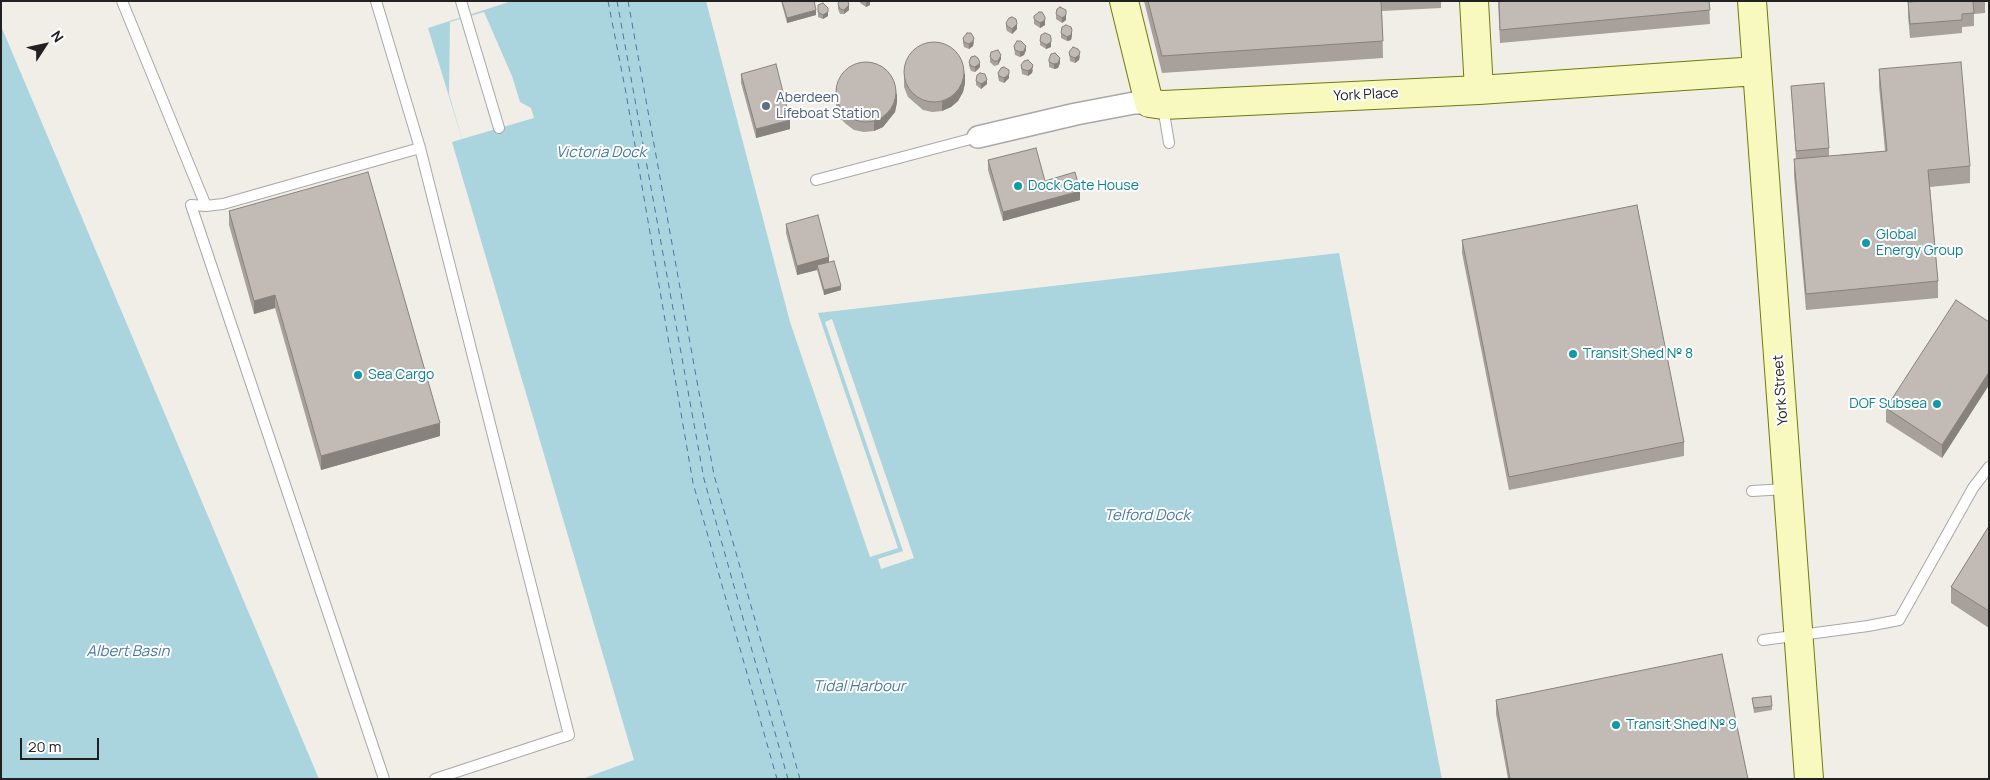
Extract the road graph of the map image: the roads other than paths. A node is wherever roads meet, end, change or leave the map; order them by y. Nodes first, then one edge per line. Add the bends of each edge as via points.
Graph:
1 (122, 1) edge
2 (376, 1) edge
3 (461, 1) edge
4 (1124, 1) edge
5 (1474, 1) edge
6 (1752, 1) edge
7 (1757, 71) junction
8 (1479, 90) junction
9 (1156, 104) junction
10 (499, 128) dead end
11 (978, 136) joint
12 (1169, 143) dead end
13 (420, 148) junction
14 (816, 180) dead end
15 (206, 206) junction
16 (1989, 467) edge
17 (1788, 489) junction
18 (1752, 491) dead end
19 (1799, 636) junction
20 (1763, 640) dead end
21 (384, 779) edge
22 (435, 779) edge
23 (1809, 779) edge

1 - 15 lane
2 - 13 lane
3 - 10 lane
4 - 9 street
5 - 8 street
6 - 7 street, York Street
7 - 8 street, York Place
7 - 17 street, York Street
8 - 9 street, York Place
9 - 11 street, York Place via 1134,103
9 - 12 lane
11 - 14 lane
13 - 15 lane via 223,204
13 - 22 lane via 569,735
15 - 21 lane via 191,205
16 - 19 lane via 1973,488 1899,620
17 - 18 lane
17 - 19 street, York Street
19 - 20 lane
19 - 23 street, York Street

